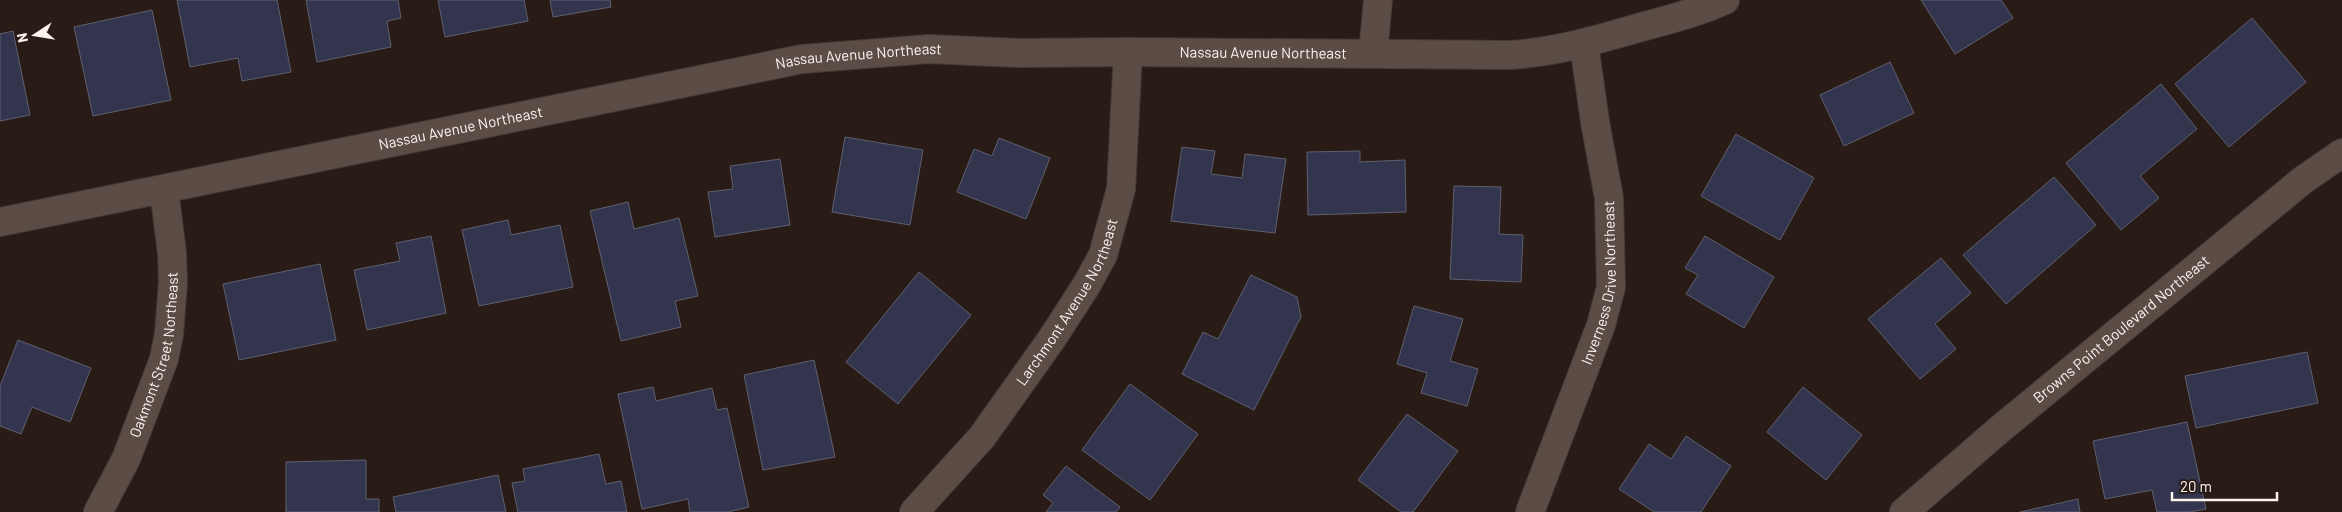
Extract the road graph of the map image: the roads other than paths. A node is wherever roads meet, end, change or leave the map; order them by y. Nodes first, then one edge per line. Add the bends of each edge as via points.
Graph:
1 (1378, 0) edge
2 (1724, 0) edge
3 (1584, 44) junction
4 (1128, 52) junction
5 (1373, 54) junction
6 (2342, 153) edge
7 (164, 190) junction
8 (0, 222) edge
9 (98, 512) edge
10 (914, 512) edge
11 (1530, 512) edge
12 (1904, 512) edge

1 - 5 street
2 - 3 street, Nassau Avenue Northeast
3 - 5 street, Nassau Avenue Northeast via 1510,55
3 - 11 street, Inverness Drive Northeast via 1609,198 1611,287 1601,325
4 - 5 street, Nassau Avenue Northeast
4 - 7 street, Nassau Avenue Northeast via 1019,53 929,49 802,59
4 - 10 street, Larchmont Avenue Northeast via 1121,189 1103,255 1051,340 982,437
6 - 12 street, Browns Point Boulevard Northeast via 2303,180
7 - 8 street, Nassau Avenue Northeast
7 - 9 street, Oakmont Street Northeast via 173,282 164,359 126,458

